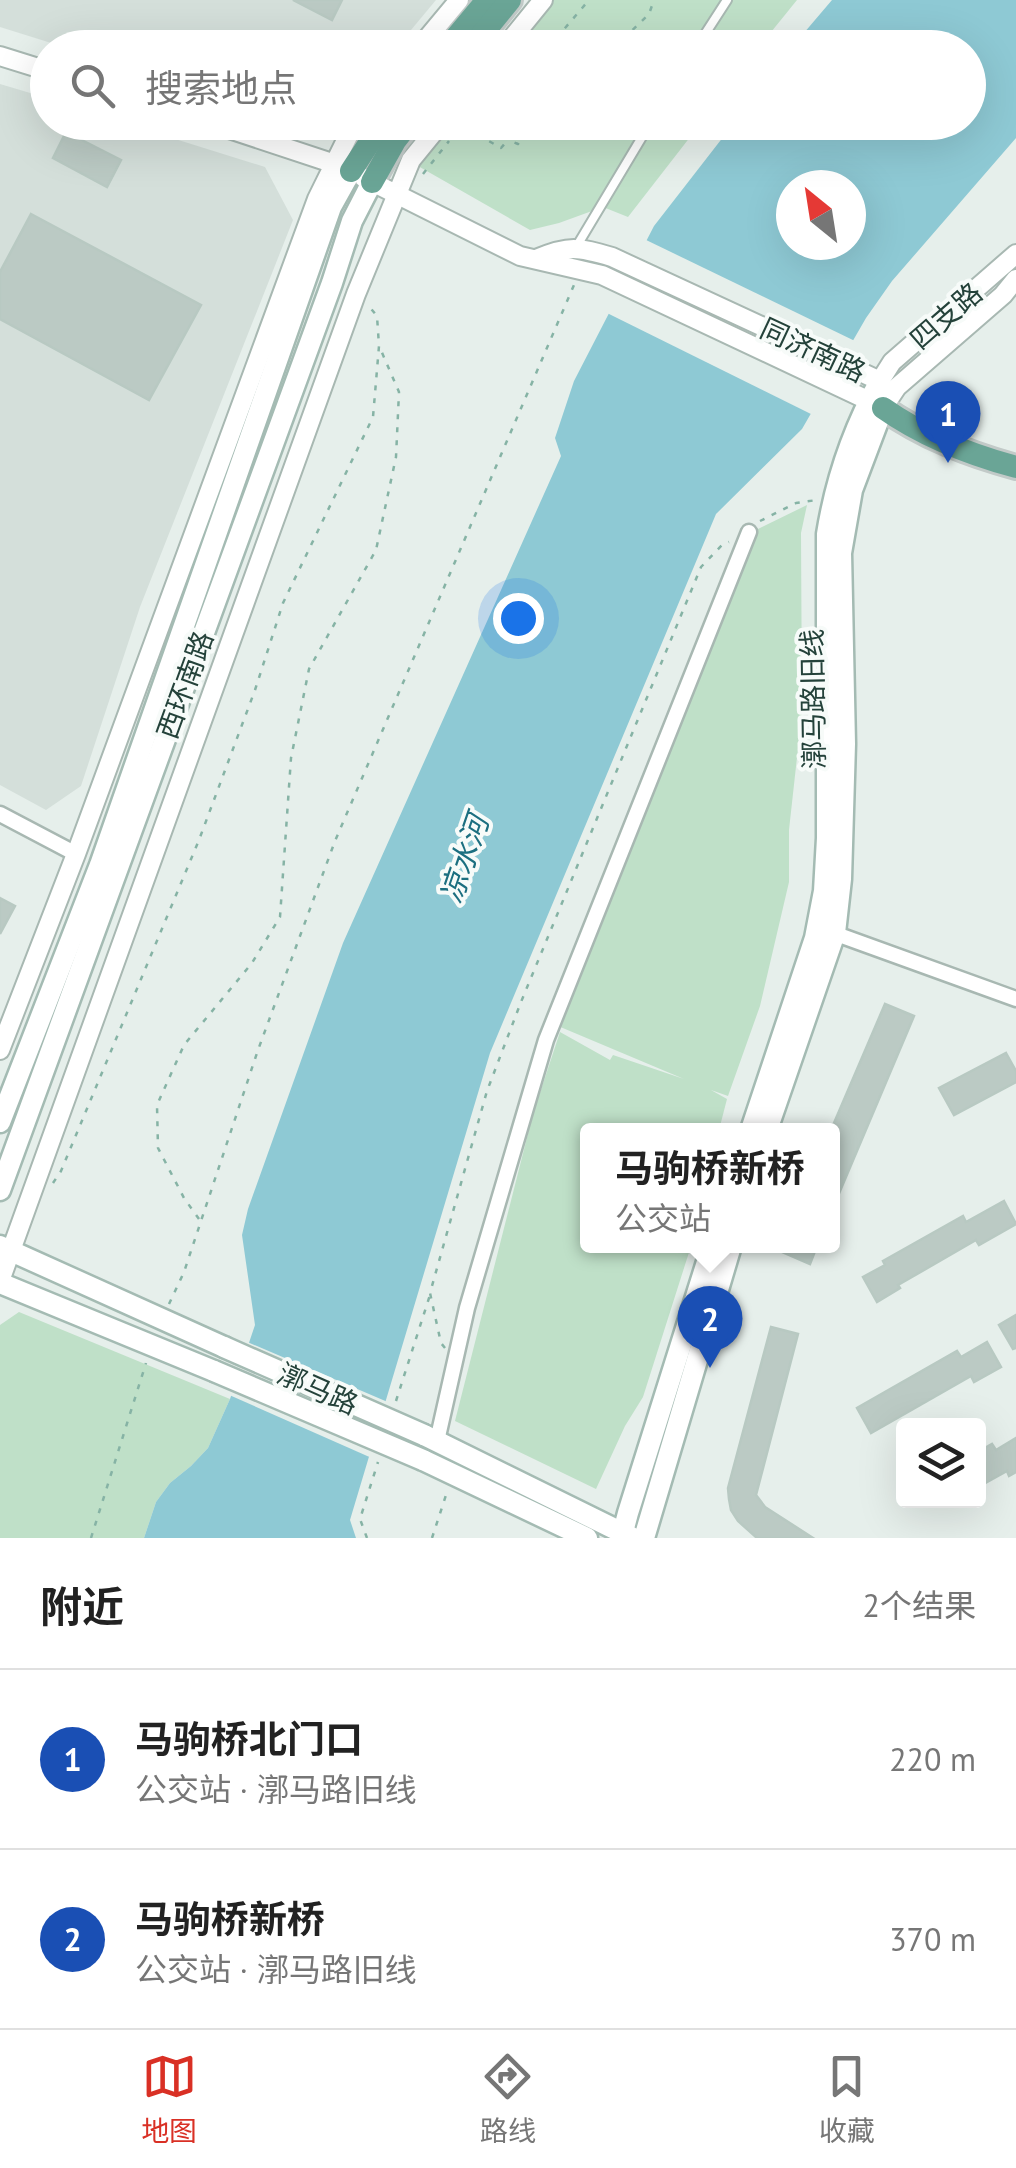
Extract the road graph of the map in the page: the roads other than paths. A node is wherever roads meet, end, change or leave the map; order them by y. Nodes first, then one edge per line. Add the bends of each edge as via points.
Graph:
1 (459, 0) edge
2 (487, 0) edge
3 (510, 0) edge
4 (543, 0) edge
5 (727, 0) edge
6 (434, 30) edge
7 (462, 30) edge
8 (486, 30) edge
9 (519, 30) edge
10 (708, 30) edge
11 (0, 56) edge
12 (30, 65) edge
13 (260, 140) edge
14 (354, 140) edge
15 (372, 140) edge
16 (396, 140) edge
17 (428, 140) edge
18 (640, 140) edge
19 (352, 172) junction
20 (399, 194) junction
21 (575, 248) junction
22 (1016, 254) edge
23 (535, 259) junction
24 (1016, 279) edge
25 (880, 381) junction
26 (867, 400) junction
27 (1016, 466) edge
28 (749, 532) road end
29 (189, 613) junction
30 (146, 666) junction
31 (0, 814) edge
32 (76, 854) junction
33 (827, 930) junction
34 (58, 973) junction
35 (1016, 999) edge
36 (10, 1026) junction
37 (0, 1050) edge
38 (0, 1122) edge
39 (754, 1123) edge
40 (769, 1123) edge
41 (0, 1190) edge
42 (8, 1249) edge
43 (710, 1253) edge
44 (729, 1253) edge
45 (0, 1282) edge
46 (430, 1438) junction
47 (627, 1536) edge
48 (586, 1538) edge
49 (644, 1538) edge

1 - 6 street
2 - 7 main road
3 - 8 main road
4 - 9 street
5 - 10 lane
11 - 12 street
13 - 19 street, 同济南路
14 - 19 street
15 - 19 main road
16 - 19 main road
17 - 20 street
18 - 21 lane
19 - 20 street, 同济南路
19 - 29 main road, 西环南路 via 331,207
19 - 30 street via 318,199
19 - 41 main road, 西环南路 via 352,221 332,284
20 - 23 street, 同济南路
20 - 42 street via 356,294
21 - 23 street, 同济南路
21 - 25 street, 同济南路 via 612,257
22 - 25 street, 四支路 via 892,362
23 - 26 street, 同济南路 via 602,275
24 - 26 street, 四支路 via 898,387
25 - 26 main road, 漷马路旧线
26 - 27 main road via 929,437
26 - 33 main road, 漷马路旧线 via 841,553 841,879
28 - 46 street via 546,1040
29 - 30 street
29 - 34 main road, 西环南路
30 - 32 street
31 - 32 street
32 - 36 street
33 - 35 street
33 - 39 main road, 漷马路旧线
33 - 40 main road, 漷马路旧线
34 - 36 street
34 - 38 main road, 西环南路
36 - 37 street
42 - 45 street
42 - 46 main road, 漷马路, bridge
43 - 47 main road
44 - 49 main road
45 - 48 main road, 漷马路, bridge via 423,1460
46 - 47 main road, 漷马路

